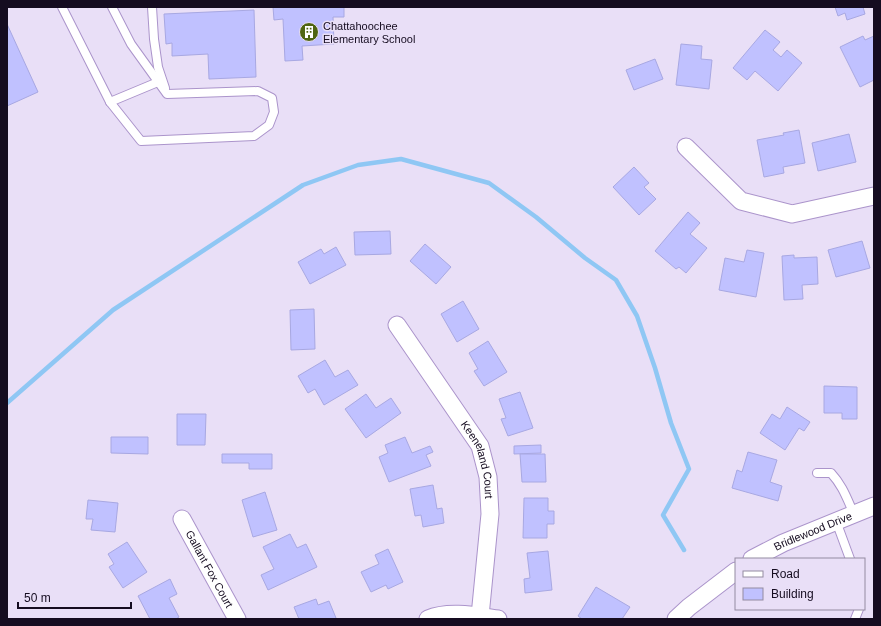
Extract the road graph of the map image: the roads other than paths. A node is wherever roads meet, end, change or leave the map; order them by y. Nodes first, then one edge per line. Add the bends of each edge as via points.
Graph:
1 (62, 7) edge
2 (112, 7) edge
3 (152, 7) edge
4 (158, 82) junction
5 (167, 94) junction
6 (110, 102) junction
7 (686, 147) dead end
8 (874, 196) edge
9 (396, 324) dead end
10 (817, 473) dead end
11 (874, 506) edge
12 (854, 514) junction
13 (182, 519) dead end
14 (836, 522) junction
15 (754, 558) edge
16 (850, 558) edge
17 (735, 572) edge
18 (480, 616) junction
19 (237, 619) edge
20 (428, 619) edge
21 (498, 619) edge
22 (676, 619) edge

1 - 6 lane
2 - 4 lane via 130,44
3 - 5 lane via 158,67
4 - 5 lane
4 - 6 lane
5 - 6 lane via 258,91 272,98 274,112 269,125 254,136 141,141
7 - 8 street via 741,201 792,214
9 - 18 street, Keeneland Court via 480,446 488,477 490,514
10 - 12 lane via 830,473 835,478
11 - 12 street, Bridlewood Drive
12 - 14 street, Bridlewood Drive
13 - 19 street, Gallant Fox Court
14 - 15 street, Bridlewood Drive via 783,542
14 - 16 lane
17 - 22 street
18 - 20 street via 457,614
18 - 21 street

